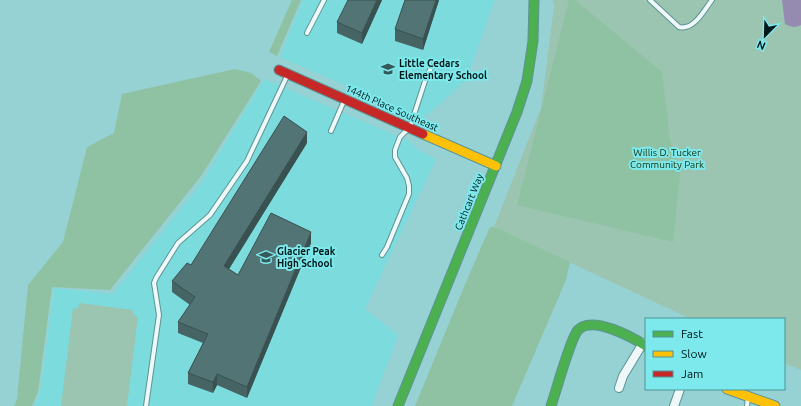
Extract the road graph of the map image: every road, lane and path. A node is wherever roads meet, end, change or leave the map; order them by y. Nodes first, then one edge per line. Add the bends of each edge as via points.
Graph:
1 (324, 0) edge
2 (534, 0) edge
3 (650, 0) edge
4 (712, 0) edge
5 (307, 33) dead end
6 (432, 66) dead end
7 (279, 70) dead end
8 (288, 74) junction
9 (345, 98) junction
10 (410, 127) junction
11 (332, 131) dead end
12 (496, 166) junction
13 (382, 255) dead end
14 (644, 344) edge
15 (619, 388) dead end
16 (680, 390) edge
17 (729, 390) edge
18 (748, 402) edge
19 (146, 406) edge
20 (398, 406) edge
21 (551, 406) edge
22 (674, 406) edge
23 (775, 406) edge

1 - 5 lane
2 - 12 street, Cathcart Way via 533,41 527,81 518,112
3 - 4 lane via 679,27 684,28 690,26
6 - 10 lane
7 - 8 street, 144th Place Southeast
8 - 9 street, 144th Place Southeast
8 - 19 lane via 248,161 210,215 178,243 156,278 154,283 159,315
9 - 10 street, 144th Place Southeast
9 - 11 lane
10 - 12 street, 144th Place Southeast
10 - 13 lane via 400,137 395,150 395,157 408,178 409,194
12 - 20 street, Cathcart Way
14 - 15 street via 623,376
14 - 21 street via 608,328 593,324 584,326 577,331 572,342
16 - 22 street
17 - 18 street
18 - 23 street via 763,400

